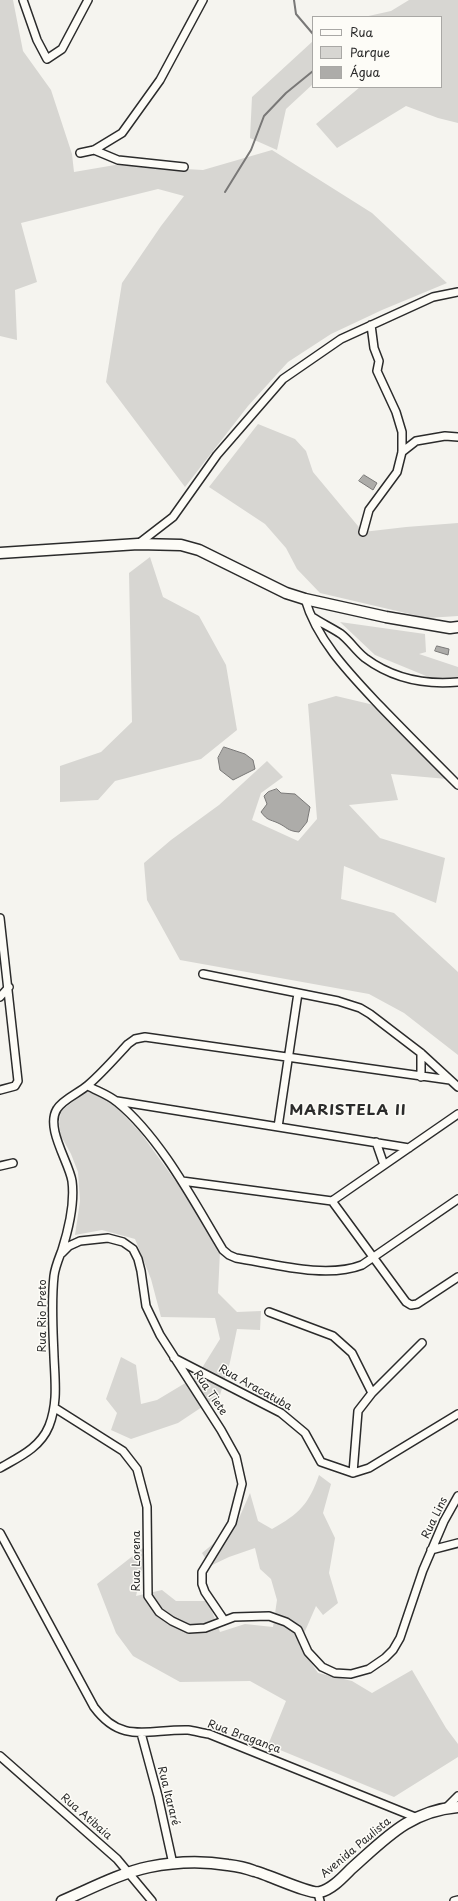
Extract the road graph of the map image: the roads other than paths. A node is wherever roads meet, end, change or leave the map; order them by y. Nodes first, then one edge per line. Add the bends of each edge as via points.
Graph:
1 (23, 0) edge
2 (88, 0) edge
3 (203, 0) edge
4 (94, 150) junction
5 (80, 153) dead end
6 (184, 167) dead end
7 (458, 292) edge
8 (371, 325) junction
9 (458, 437) edge
10 (402, 452) junction
11 (363, 532) dead end
12 (138, 544) junction
13 (0, 554) edge
14 (306, 599) junction
15 (310, 616) junction
16 (458, 627) edge
17 (458, 682) edge
18 (458, 785) edge
19 (0, 918) edge
20 (203, 974) dead end
21 (9, 986) junction
22 (298, 993) junction
23 (0, 997) edge
24 (421, 1053) junction
25 (287, 1058) junction
26 (421, 1077) junction
27 (450, 1080) junction
28 (88, 1086) junction
29 (458, 1087) edge
30 (0, 1090) edge
31 (116, 1101) junction
32 (458, 1114) edge
33 (278, 1127) junction
34 (376, 1142) junction
35 (409, 1148) junction
36 (13, 1163) dead end
37 (384, 1165) junction
38 (0, 1166) edge
39 (182, 1181) junction
40 (458, 1199) edge
41 (332, 1201) junction
42 (60, 1255) junction
43 (374, 1257) junction
44 (458, 1278) edge
45 (270, 1312) dead end
46 (422, 1343) dead end
47 (174, 1357) junction
48 (372, 1392) junction
49 (55, 1408) junction
50 (458, 1414) edge
51 (0, 1468) edge
52 (353, 1473) junction
53 (458, 1496) edge
54 (0, 1533) edge
55 (0, 1541) edge
56 (458, 1543) edge
57 (8, 1545) junction
58 (432, 1550) junction
59 (224, 1620) junction
60 (141, 1733) junction
61 (0, 1756) edge
62 (458, 1796) edge
63 (458, 1807) edge
64 (446, 1808) junction
65 (415, 1817) junction
66 (173, 1864) junction
67 (129, 1874) junction
68 (320, 1897) edge
69 (458, 1900) edge
70 (62, 1901) edge
71 (152, 1901) edge
72 (454, 1901) edge

1 - 2 street via 37,40 47,59 62,48
3 - 4 street via 160,80 130,122 122,133
4 - 5 street
4 - 6 street via 118,160
7 - 8 street via 433,297
8 - 10 street via 374,348 379,361 377,371 396,412 402,432
8 - 12 street via 341,339 283,379 217,455 173,517
9 - 10 street via 445,436 416,441
10 - 11 street via 397,472 369,510
12 - 13 main road
12 - 14 main road via 181,545 198,550 286,593
14 - 15 street
14 - 16 main road via 386,617 450,628
15 - 17 street via 340,634 365,658 389,672 416,681 444,684
15 - 18 street via 355,679
19 - 21 street
20 - 22 street
21 - 23 street
21 - 30 street via 18,1081 17,1084
22 - 24 street via 360,1008
22 - 25 street
24 - 26 street
24 - 27 street
25 - 26 street, Rua Rio Preto
25 - 28 street, Rua Rio Preto via 145,1037 128,1044
25 - 33 street
26 - 27 street, Rua Rio Preto
27 - 29 street
28 - 31 street
28 - 42 street, Rua Rio Preto via 57,1109 54,1124 68,1166 73,1196
31 - 33 street
31 - 39 street via 144,1130
32 - 35 street
33 - 34 street
34 - 35 street
34 - 37 street
35 - 37 street
36 - 38 street
37 - 41 street
39 - 41 street
39 - 43 street via 223,1250 236,1258 336,1272 362,1265
40 - 43 street
41 - 43 street
42 - 47 street, Rua Tiete via 69,1246 80,1241 108,1238 123,1242 133,1249 141,1271 146,1306
42 - 49 street, Rua Rio Preto via 54,1274 53,1293
43 - 44 street via 406,1302 411,1305 417,1304
45 - 48 street via 333,1336 352,1353
46 - 48 street
47 - 52 street, Rua Aracatuba via 281,1413 304,1433 321,1462
47 - 59 street, Rua Tiete via 236,1457 242,1484 232,1523 202,1572 205,1592
48 - 52 street via 358,1410
49 - 51 street, Rua Rio Preto via 39,1442 27,1454
49 - 59 street, Rua Lorena via 123,1451 137,1469 147,1507 148,1596 151,1603 172,1621 189,1629 205,1628
50 - 52 street via 369,1468
53 - 58 street, Rua Lins
54 - 57 street, Rua Bragança
55 - 57 street
56 - 58 street
57 - 60 street, Rua Bragança via 94,1707 112,1726
58 - 59 street, Rua Lorena via 400,1638 385,1658 368,1669 350,1674 336,1673 322,1666 308,1652 298,1630 269,1616 252,1615
60 - 65 street, Rua Bragança via 188,1730 209,1734
60 - 66 street, Rua Itararé
61 - 67 street, Rua Atibaia via 118,1859
62 - 64 street
63 - 64 main road, Avenida Paulista
64 - 65 main road, Avenida Paulista
65 - 68 main road, Avenida Paulista via 398,1828
66 - 67 main road, Avenida Paulista via 149,1867
66 - 68 main road, Avenida Paulista via 200,1862 252,1870
67 - 70 main road, Avenida Paulista
67 - 71 street, Rua Atibaia
69 - 72 street

